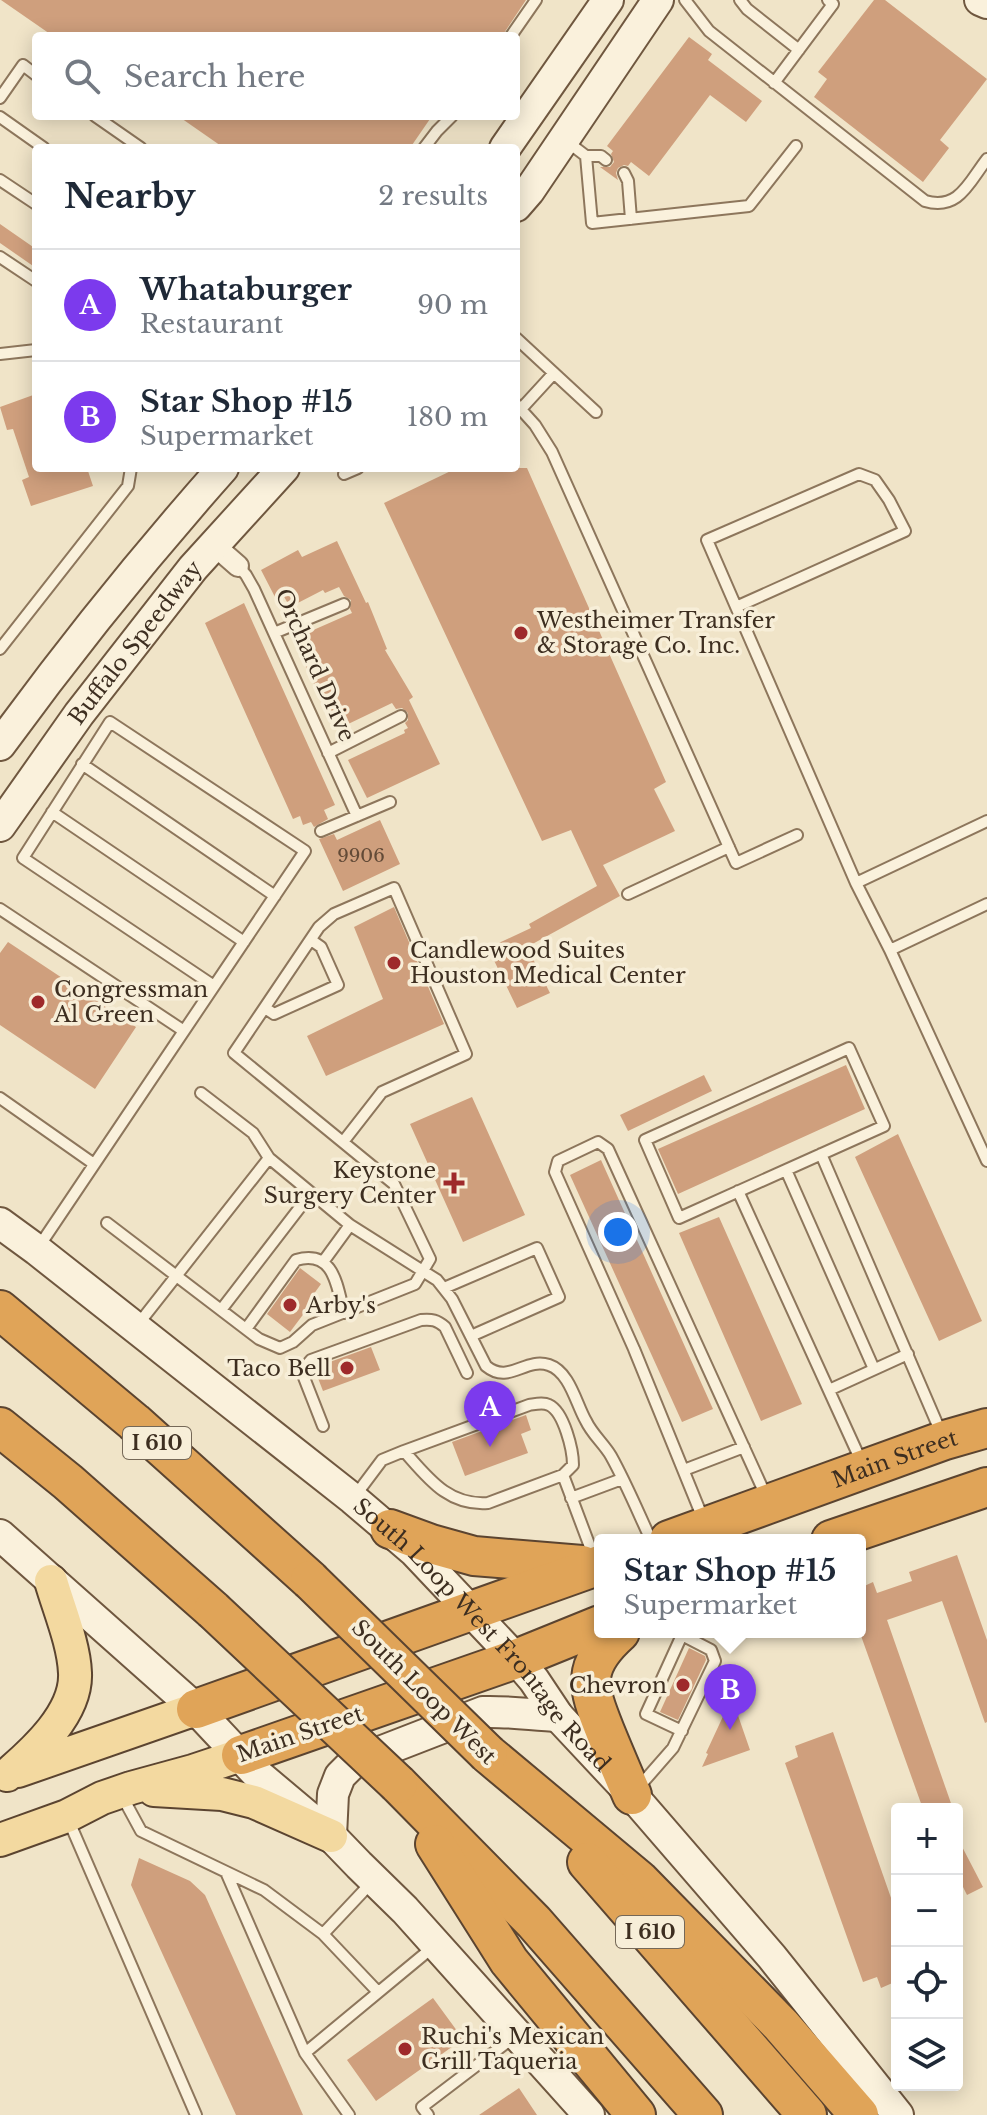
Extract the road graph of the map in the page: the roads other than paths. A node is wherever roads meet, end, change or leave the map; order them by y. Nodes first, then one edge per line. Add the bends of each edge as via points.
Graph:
1 (536, 0) edge
2 (608, 0) edge
3 (658, 0) edge
4 (685, 0) edge
5 (740, 0) edge
6 (828, 0) edge
7 (980, 0) edge
8 (987, 3) edge
9 (514, 32) edge
10 (799, 50) junction
11 (32, 72) edge
12 (774, 83) junction
13 (0, 98) edge
14 (0, 117) edge
15 (101, 120) edge
16 (448, 120) edge
17 (38, 144) edge
18 (135, 144) edge
19 (427, 144) edge
20 (508, 144) edge
21 (796, 146) dead end
22 (575, 147) junction
23 (606, 160) dead end
24 (986, 164) edge
25 (624, 173) dead end
26 (0, 180) edge
27 (32, 201) edge
28 (520, 201) edge
29 (631, 219) junction
30 (0, 257) edge
31 (32, 278) edge
32 (520, 342) edge
33 (32, 350) edge
34 (0, 354) edge
35 (554, 373) junction
36 (520, 405) edge
37 (520, 409) edge
38 (596, 412) dead end
39 (130, 472) edge
40 (219, 472) edge
41 (280, 472) edge
42 (349, 472) edge
43 (344, 474) dead end
44 (161, 540) junction
45 (214, 545) junction
46 (238, 566) joint
47 (193, 568) junction
48 (344, 604) dead end
49 (736, 607) junction
50 (274, 633) junction
51 (0, 649) edge
52 (401, 716) dead end
53 (0, 745) edge
54 (328, 753) junction
55 (82, 764) junction
56 (390, 802) dead end
57 (52, 812) junction
58 (357, 816) junction
59 (987, 821) edge
60 (0, 826) edge
61 (321, 831) dead end
62 (797, 835) dead end
63 (729, 847) junction
64 (856, 883) junction
65 (628, 894) dead end
66 (275, 896) junction
67 (987, 904) edge
68 (0, 909) edge
69 (311, 940) junction
70 (244, 942) junction
71 (890, 950) junction
72 (214, 986) junction
73 (265, 1008) junction
74 (184, 1031) junction
75 (201, 1093) dead end
76 (0, 1098) edge
77 (343, 1142) junction
78 (821, 1154) junction
79 (269, 1158) junction
80 (987, 1161) edge
81 (94, 1164) junction
82 (786, 1170) junction
83 (738, 1191) junction
84 (311, 1193) junction
85 (0, 1223) edge
86 (107, 1223) dead end
87 (350, 1225) junction
88 (37, 1250) junction
89 (323, 1262) junction
90 (424, 1272) junction
91 (176, 1276) junction
92 (444, 1288) junction
93 (0, 1310) edge
94 (221, 1310) junction
95 (344, 1313) junction
96 (136, 1327) junction
97 (246, 1329) junction
98 (471, 1336) junction
99 (908, 1354) junction
100 (874, 1369) junction
101 (467, 1373) dead end
102 (829, 1390) junction
103 (987, 1419) edge
104 (323, 1426) dead end
105 (0, 1427) edge
106 (987, 1428) edge
107 (945, 1440) junction
108 (744, 1447) junction
109 (404, 1451) junction
110 (865, 1469) junction
111 (684, 1470) junction
112 (563, 1475) junction
113 (622, 1479) junction
114 (987, 1487) edge
115 (571, 1498) junction
116 (987, 1498) edge
117 (353, 1499) junction
118 (946, 1502) junction
119 (769, 1503) junction
120 (706, 1526) junction
121 (390, 1529) junction
122 (648, 1534) edge
123 (685, 1534) edge
124 (849, 1534) edge
125 (6, 1545) edge
126 (594, 1556) edge
127 (594, 1566) edge
128 (594, 1567) edge
129 (51, 1581) junction
130 (472, 1611) junction
131 (594, 1627) edge
132 (614, 1638) edge
133 (680, 1638) edge
134 (689, 1638) edge
135 (516, 1659) junction
136 (196, 1709) junction
137 (558, 1716) junction
138 (682, 1731) junction
139 (488, 1754) junction
140 (241, 1755) junction
141 (4, 1776) edge
142 (398, 1784) junction
143 (126, 1790) junction
144 (632, 1795) junction
145 (67, 1816) junction
146 (331, 1836) junction
147 (0, 1840) edge
148 (226, 1872) junction
149 (374, 1879) junction
150 (323, 1934) junction
151 (436, 1945) junction
152 (378, 1992) junction
153 (517, 2034) junction
154 (305, 2053) junction
155 (196, 2115) edge
156 (349, 2115) edge
157 (428, 2115) edge
158 (589, 2115) edge
159 (636, 2115) edge
160 (703, 2115) edge
161 (807, 2115) edge
162 (859, 2115) edge
163 (898, 2115) edge

1 - 9 lane
2 - 20 main road
3 - 22 main road
4 - 12 lane via 709,31
5 - 10 lane
6 - 10 lane via 833,4
7 - 8 main road
10 - 12 lane
11 - 13 lane via 23,65
12 - 24 lane via 925,201 949,203
14 - 17 lane
15 - 18 lane
16 - 19 lane
21 - 29 lane via 749,206
22 - 23 lane
22 - 28 main road
22 - 29 lane via 592,223
25 - 29 lane
26 - 27 lane
30 - 31 lane
32 - 35 lane
33 - 34 lane
35 - 36 lane
35 - 38 lane
37 - 63 lane via 552,452
39 - 51 lane via 128,486
40 - 44 main road, Buffalo Speedway
41 - 45 main road, Buffalo Speedway
42 - 43 lane
44 - 47 main road
44 - 53 main road, Buffalo Speedway via 60,662
45 - 46 street, Orchard Drive
45 - 47 main road, Buffalo Speedway
46 - 50 lane, Orchard Drive
47 - 60 main road, Buffalo Speedway
48 - 50 lane
49 - 49 lane via 707,540 859,474 875,480 905,531
49 - 64 lane
50 - 54 lane, Orchard Drive
52 - 54 lane
54 - 58 lane, Orchard Drive
55 - 57 lane
55 - 66 lane
55 - 66 lane via 110,722 305,851
56 - 58 lane
57 - 70 lane
57 - 72 lane via 23,858
58 - 61 lane
59 - 64 lane
62 - 63 lane via 736,863
63 - 65 lane
64 - 71 lane
66 - 70 lane
67 - 71 lane
68 - 74 lane
69 - 73 lane
69 - 73 lane via 321,947 338,985 274,1014
69 - 77 lane via 334,914 394,888 466,1054 382,1092
70 - 72 lane
71 - 80 lane
72 - 74 lane
73 - 77 lane via 234,1053
74 - 81 lane
75 - 79 lane via 253,1133
76 - 81 lane
77 - 90 lane via 394,1184 430,1259
78 - 82 lane
78 - 83 lane via 884,1126 849,1048 645,1140 679,1218
78 - 99 lane
79 - 84 lane
79 - 91 lane
81 - 88 lane
82 - 83 lane
82 - 100 lane
83 - 102 lane
84 - 87 lane
84 - 94 lane
85 - 88 main road, South Loop West Frontage Road
86 - 91 lane
87 - 89 lane
87 - 90 lane
88 - 96 main road, South Loop West Frontage Road
89 - 95 lane via 335,1277
89 - 97 lane via 296,1260
90 - 92 lane
90 - 95 lane via 415,1284
91 - 94 lane
91 - 96 lane
92 - 98 lane
92 - 98 lane via 537,1248 559,1297
93 - 139 highway, South Loop West / I 610, bridge via 310,1580
94 - 97 lane
95 - 97 lane via 312,1325 280,1348
96 - 117 main road, South Loop West Frontage Road
98 - 113 lane via 493,1373 533,1364 558,1370
99 - 100 lane
99 - 107 lane
100 - 102 lane
101 - 104 lane via 445,1327 431,1319 311,1360 303,1375
102 - 110 lane
103 - 107 highway
105 - 142 highway, bridge via 213,1610
106 - 107 highway, Main Street
107 - 110 highway, Main Street
108 - 111 lane
108 - 111 lane via 608,1149 598,1142 558,1161 555,1172
108 - 119 lane
109 - 112 lane via 446,1494 478,1504
109 - 112 lane via 541,1403 557,1411 570,1441 573,1465
109 - 117 lane via 382,1460
110 - 119 highway, Main Street
111 - 120 lane
112 - 115 lane
113 - 115 lane
113 - 122 lane
114 - 118 highway
115 - 126 lane
116 - 118 highway
117 - 121 main road, South Loop West Frontage Road
118 - 124 highway
119 - 120 highway, Main Street
120 - 123 highway, Main Street
121 - 127 highway via 474,1556
121 - 130 main road, South Loop West Frontage Road
125 - 129 main road
128 - 130 highway
129 - 136 main road
129 - 141 main road via 73,1654 75,1690 35,1751
130 - 135 main road, South Loop West Frontage Road
130 - 136 highway
131 - 135 highway, Main Street
132 - 144 highway via 592,1669 591,1694
133 - 138 lane via 646,1714
134 - 138 lane via 711,1650 715,1661
135 - 137 main road, South Loop West Frontage Road
135 - 140 highway, Main Street
136 - 140 main road
136 - 141 main road
137 - 144 main road, South Loop West Frontage Road
137 - 146 main road via 483,1712 354,1762 340,1776 333,1794
138 - 144 lane
139 - 161 highway, South Loop West / I 610
139 - 162 highway via 639,1880 781,2025
140 - 143 main road, Main Street
140 - 146 main road
142 - 159 highway via 509,1961
142 - 160 highway via 534,1922
143 - 145 main road, Main Street
143 - 146 main road via 222,1794 254,1802
143 - 148 lane via 141,1831
144 - 163 main road, South Loop West Frontage Road via 772,1957
145 - 147 main road, Main Street
145 - 155 lane
146 - 149 main road
148 - 150 lane via 264,1890
148 - 154 lane
149 - 150 lane
149 - 151 main road
150 - 152 lane
151 - 152 lane
151 - 153 main road
152 - 154 lane
153 - 157 lane via 422,2107
153 - 158 main road
154 - 156 lane

